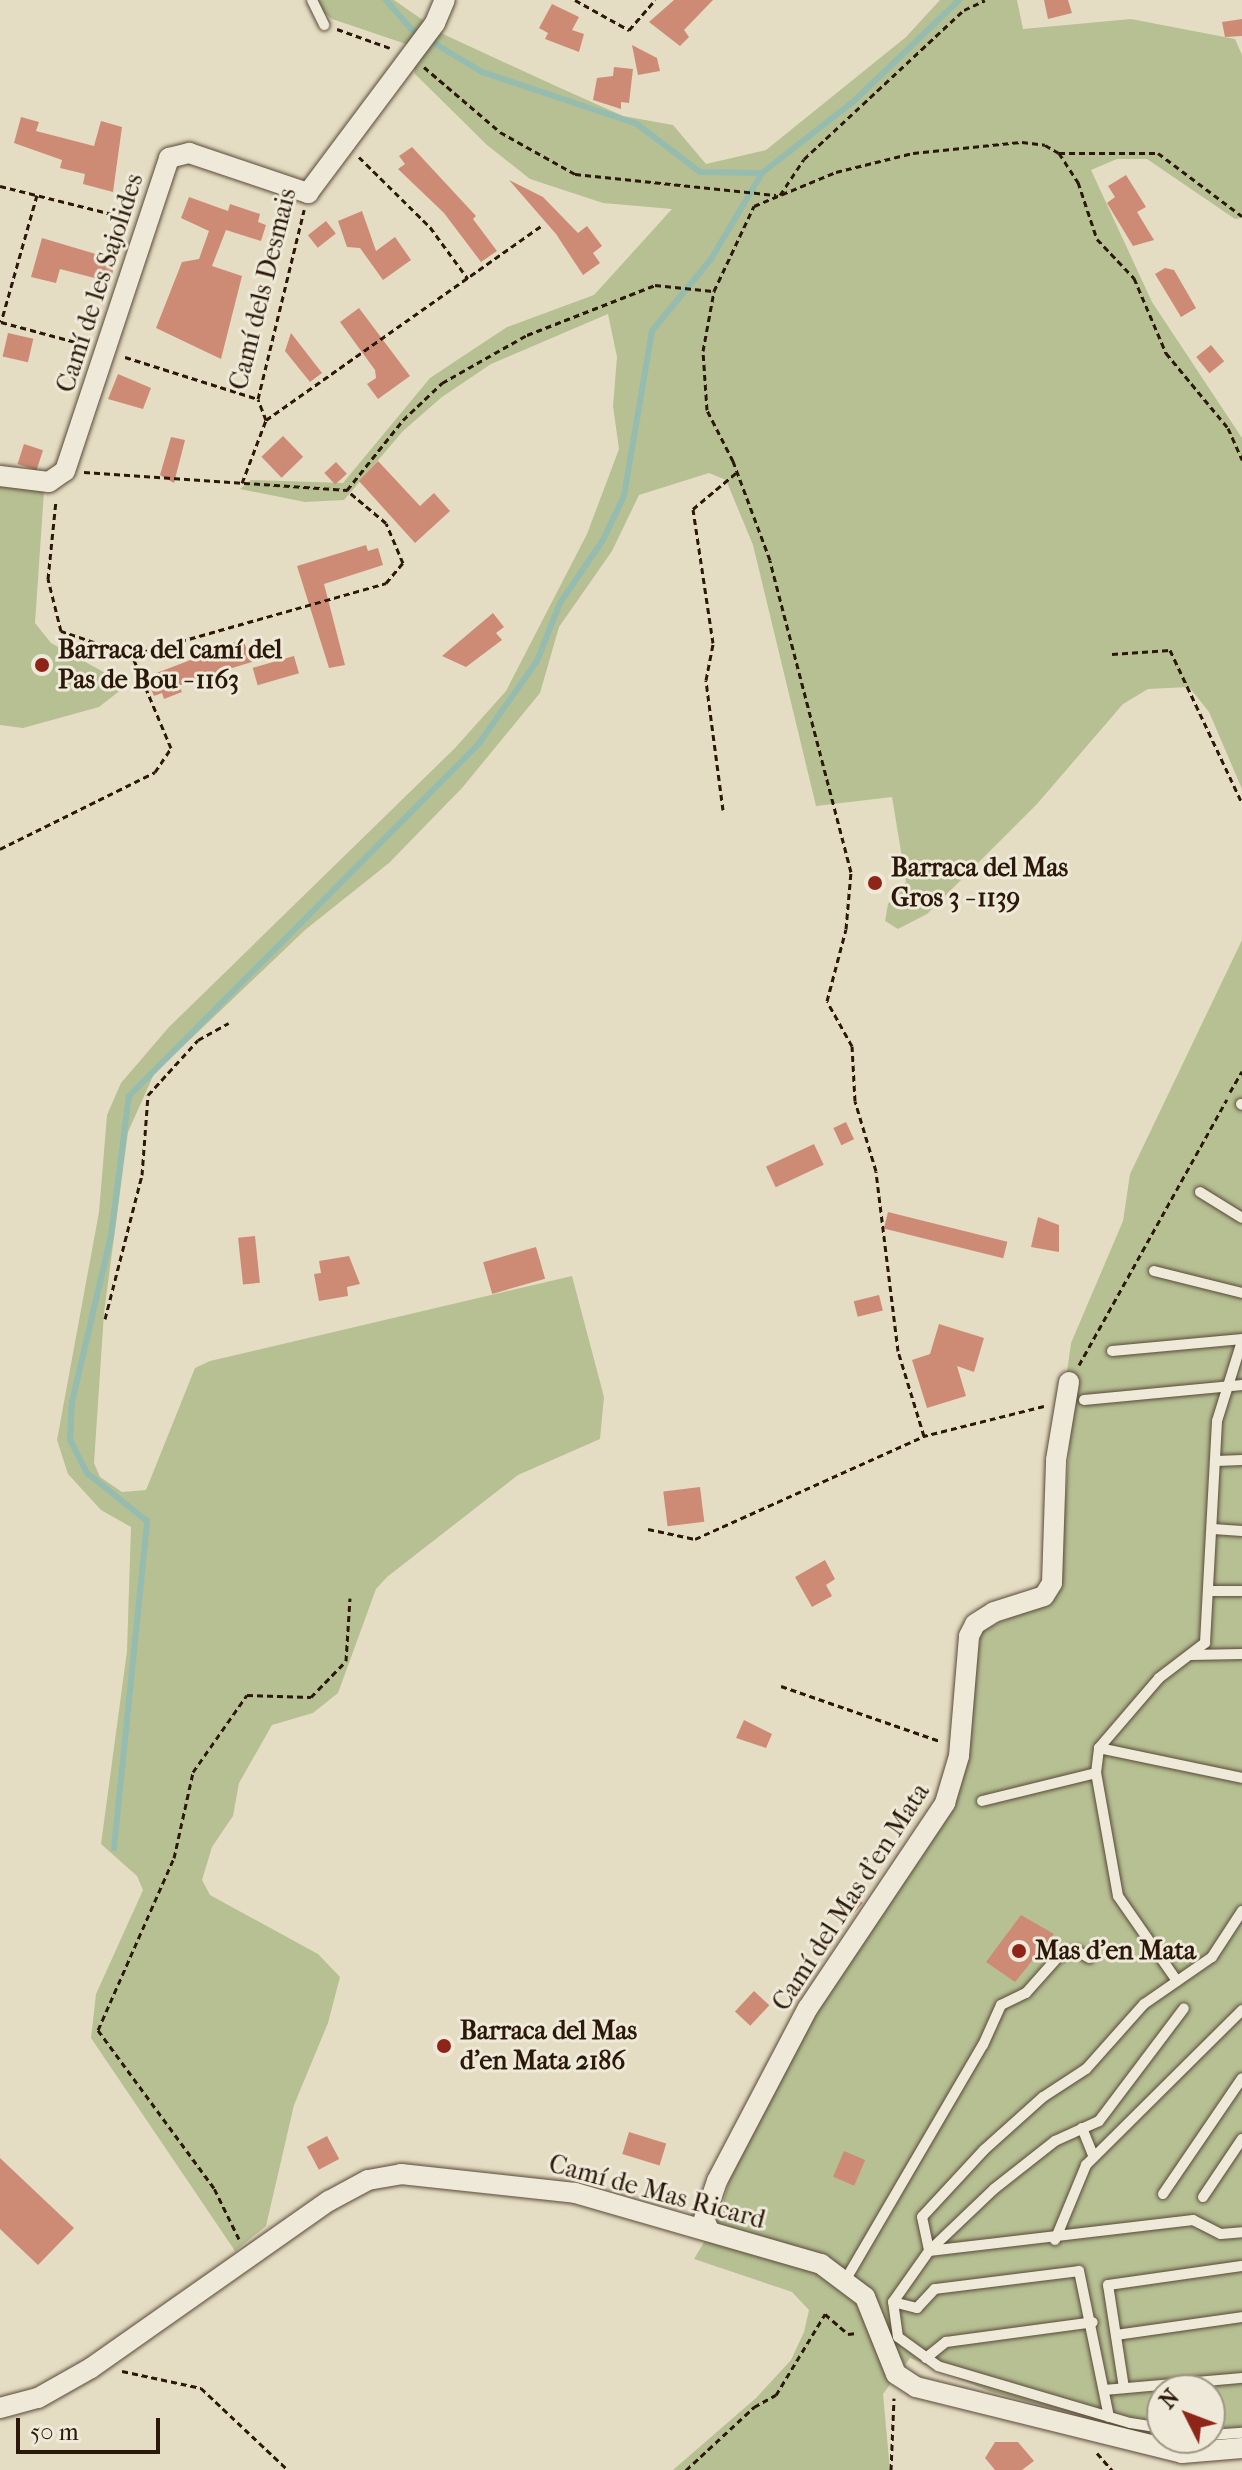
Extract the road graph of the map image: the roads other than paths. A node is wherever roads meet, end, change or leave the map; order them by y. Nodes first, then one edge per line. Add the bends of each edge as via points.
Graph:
1 (312, 0) edge
2 (445, 0) edge
3 (324, 25) road end
4 (308, 193) joint
5 (0, 476) edge
6 (1200, 1192) dead end
7 (1242, 1218) edge
8 (1154, 1271) dead end
9 (1242, 1293) edge
10 (1242, 1340) edge
11 (1112, 1351) dead end
12 (1228, 1385) junction
13 (1242, 1385) edge
14 (1073, 1393) joint
15 (1242, 1460) edge
16 (1216, 1461) junction
17 (1213, 1529) junction
18 (1242, 1531) edge
19 (1209, 1591) junction
20 (1242, 1591) edge
21 (1242, 1654) edge
22 (1190, 1655) junction
23 (1099, 1748) junction
24 (1096, 1773) junction
25 (1242, 1778) edge
26 (982, 1801) dead end
27 (1242, 1911) edge
28 (1089, 1958) dead end
29 (1177, 1981) junction
30 (1184, 2008) dead end
31 (1242, 2010) edge
32 (1242, 2078) edge
33 (1082, 2128) junction
34 (1242, 2139) edge
35 (1094, 2157) junction
36 (1163, 2194) dead end
37 (1203, 2197) dead end
38 (709, 2230) junction
39 (1242, 2232) edge
40 (1055, 2240) junction
41 (929, 2251) junction
42 (1242, 2266) edge
43 (846, 2279) junction
44 (893, 2302) junction
45 (1242, 2317) edge
46 (1093, 2322) junction
47 (1116, 2335) junction
48 (926, 2358) junction
49 (1242, 2378) edge
50 (1124, 2388) junction
51 (1104, 2390) junction
52 (0, 2408) edge
53 (1109, 2417) junction
54 (1146, 2425) edge
55 (1242, 2448) edge

1 - 3 lane
2 - 4 street, Camí dels Desmais via 411,55
4 - 5 street, Camí de les Sajolides via 189,153 169,158 57,477
6 - 7 lane
8 - 9 lane
10 - 11 lane
10 - 12 lane
12 - 13 lane
12 - 14 lane
12 - 16 lane via 1217,1421
14 - 38 street, Camí del Mas d'en Mata via 1056,1460 1052,1583 1044,1596 975,1624 969,1636 960,1748 945,1803 808,2008 707,2204
15 - 16 lane
16 - 17 lane
17 - 18 lane
17 - 19 lane
19 - 20 lane
19 - 22 lane via 1205,1643
21 - 22 lane
22 - 23 lane via 1159,1678
23 - 24 lane
23 - 25 lane
24 - 26 lane
24 - 29 lane via 1118,1896
27 - 29 lane via 1212,1957
28 - 43 lane via 1077,1951 1059,1956 1026,1993 1001,2005 983,2045
29 - 41 lane via 1144,2004 1086,2069 1043,2097 984,2150 922,2217
30 - 33 lane via 1099,2121
31 - 35 lane
32 - 36 lane
33 - 35 lane
33 - 41 lane via 1055,2141 994,2189
34 - 37 lane
35 - 40 lane
38 - 43 street, Camí de Mas Ricard via 821,2264
38 - 52 street, Camí de Mas Ricard via 537,2185 401,2174 368,2180 329,2201 91,2368 38,2398
39 - 40 lane via 1221,2234 1193,2220
40 - 41 lane
41 - 44 lane
42 - 47 lane via 1108,2285
43 - 55 street, Camí de Mas Ricard via 865,2297 896,2374 916,2387 1182,2453
44 - 46 lane via 917,2308 935,2289 1079,2271
44 - 48 lane via 898,2337
45 - 47 lane
46 - 48 lane via 946,2342
46 - 51 lane
47 - 50 lane
48 - 53 lane
49 - 50 lane
50 - 51 lane
51 - 53 lane
53 - 54 lane

